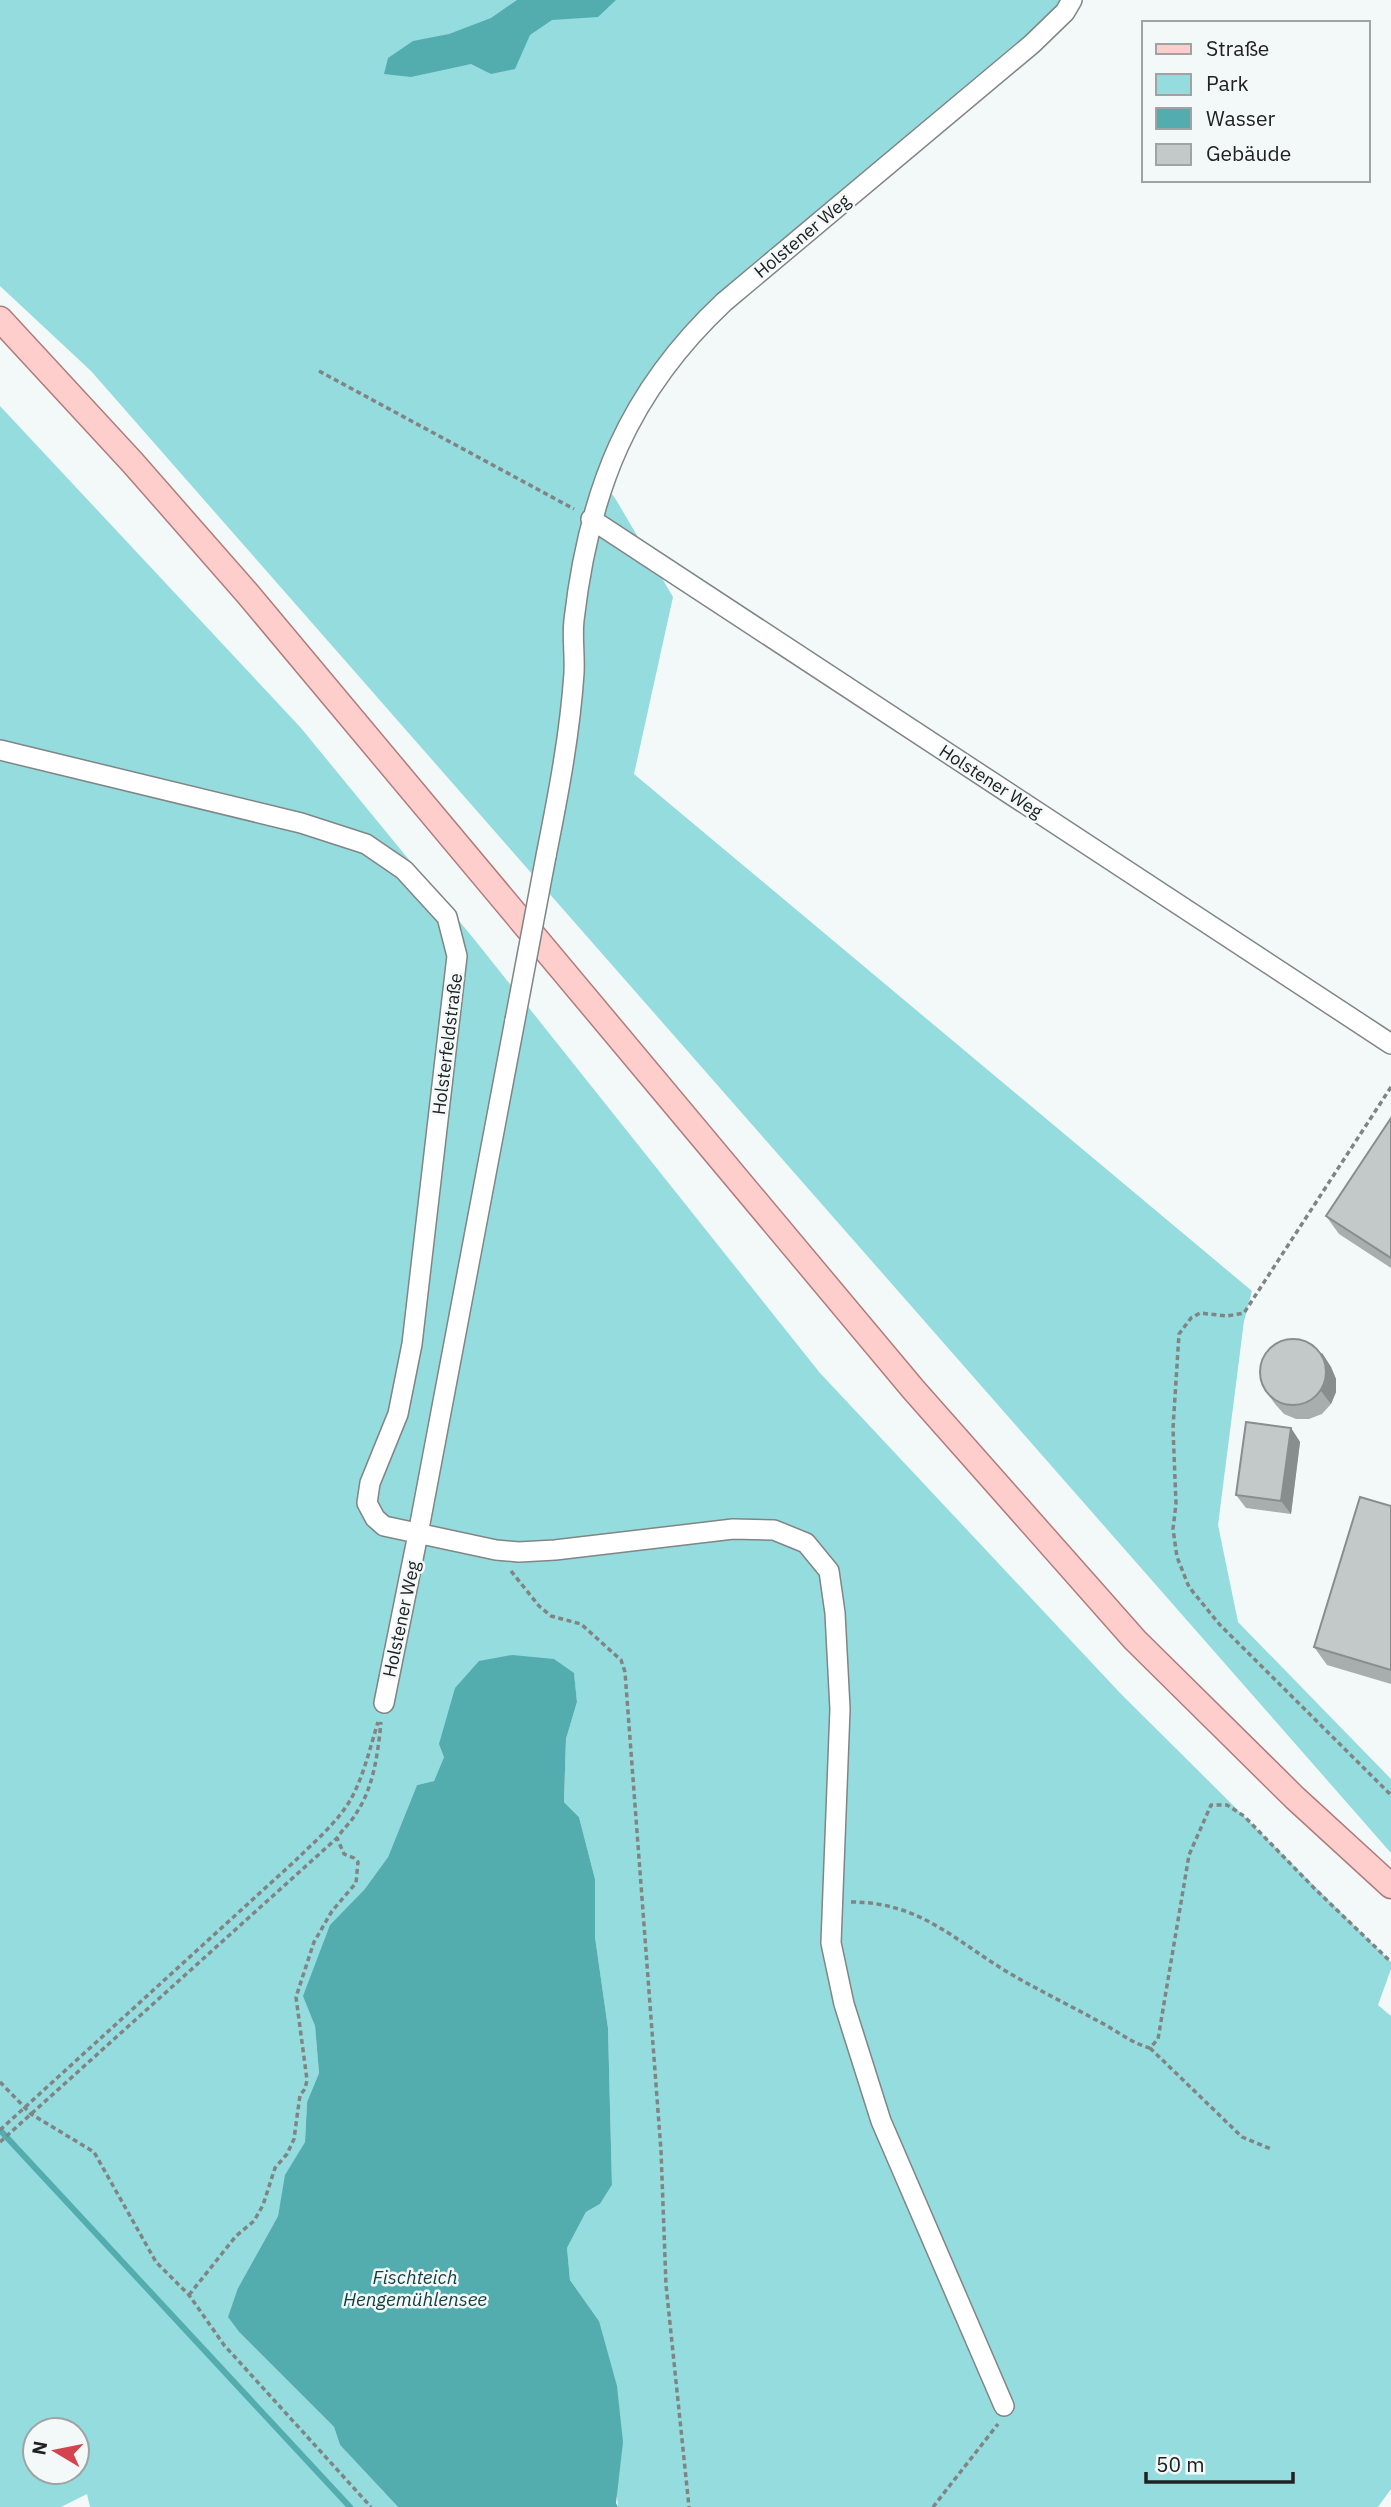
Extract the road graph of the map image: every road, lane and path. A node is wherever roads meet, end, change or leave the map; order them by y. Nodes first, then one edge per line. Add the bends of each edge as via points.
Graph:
1 (1072, 0) edge
2 (0, 320) edge
3 (319, 371) dead end
4 (592, 519) junction
5 (0, 750) edge
6 (1391, 1044) edge
7 (1391, 1087) edge
8 (418, 1534) junction
9 (496, 1550) junction
10 (384, 1703) junction
11 (1391, 1795) edge
12 (337, 1838) junction
13 (1391, 1886) edge
14 (832, 1902) junction
15 (1391, 1962) edge
16 (1150, 2048) junction
17 (0, 2082) edge
18 (25, 2107) junction
19 (31, 2114) junction
20 (0, 2130) edge
21 (0, 2142) edge
22 (1271, 2150) dead end
23 (189, 2295) junction
24 (1004, 2406) joint
25 (371, 2507) edge
26 (689, 2507) edge
27 (933, 2507) edge

1 - 4 street, Holstener Weg via 1032,44 692,332 640,403
2 - 13 main road via 264,612 913,1389 1135,1640
3 - 4 path
4 - 6 street, Holstener Weg
4 - 8 street, Holstener Weg, bridge via 574,622 574,673 562,775
5 - 8 street, Holsterfeldstraße via 301,823 366,844 404,870 447,916 457,956 412,1344 398,1414 370,1483 367,1503 384,1525
7 - 11 path via 1244,1313 1200,1313 1179,1334 1173,1529 1177,1557 1189,1587 1220,1625
8 - 9 street
8 - 10 street, Holstener Weg
9 - 14 street via 555,1550 733,1529 774,1530 806,1543 829,1571 835,1613 840,1709
9 - 26 path via 538,1606 551,1616 581,1624 621,1660 625,1672 660,2137 666,2285
10 - 12 path via 370,1783 358,1811
10 - 18 path via 362,1777 336,1821
12 - 19 path
12 - 23 path via 344,1854 359,1862 356,1883 314,1942 296,1997 307,2080 293,2139 275,2168 254,2221 236,2236
14 - 16 path via 868,1902 925,1918 1009,1973
14 - 24 street via 831,1943 844,2004 881,2121
15 - 16 path via 1244,1816 1227,1805 1211,1805 1189,1855 1158,2039
16 - 22 path via 1242,2137
17 - 18 path
18 - 19 path
18 - 20 path
19 - 21 path
19 - 23 path via 94,2152 156,2262
23 - 25 path via 224,2344
24 - 27 path via 1000,2421

